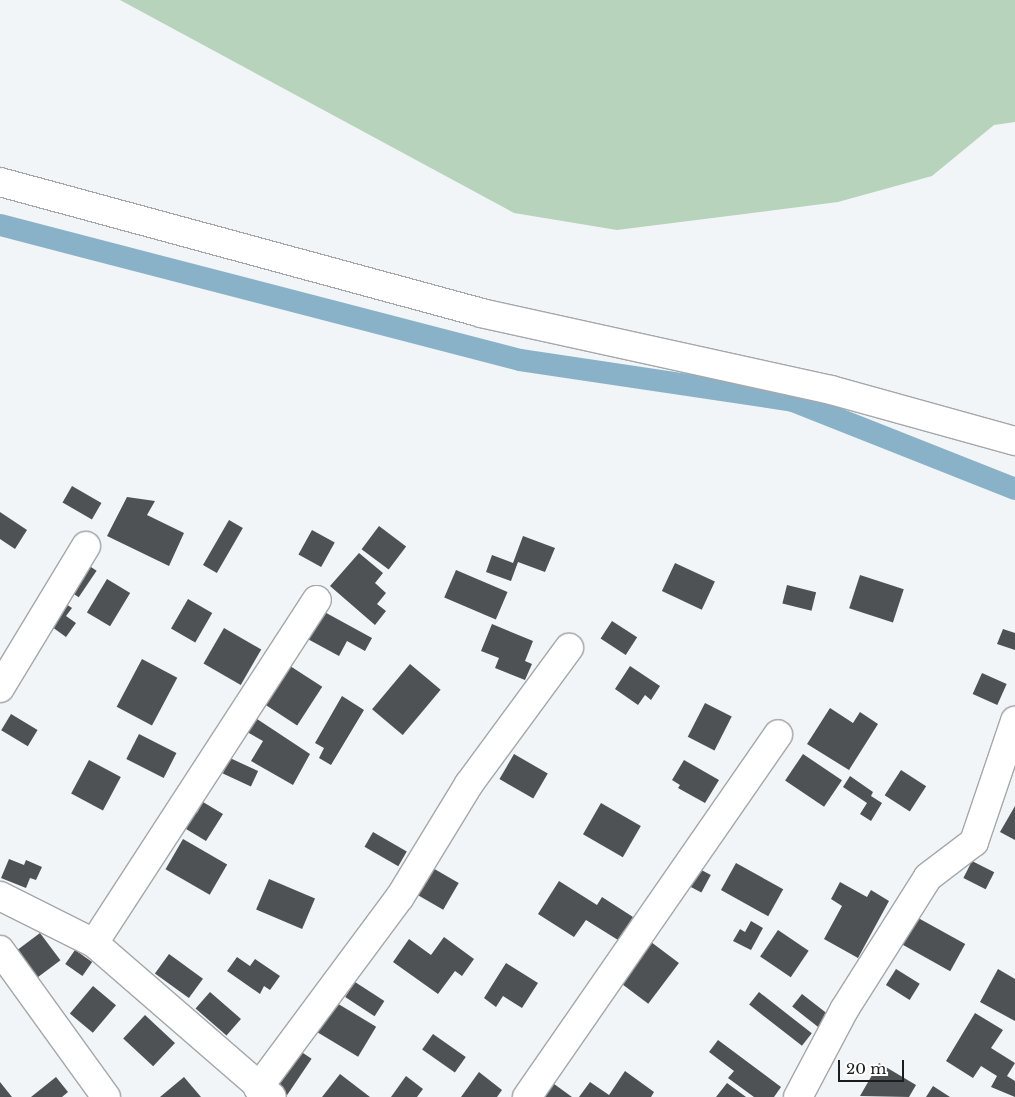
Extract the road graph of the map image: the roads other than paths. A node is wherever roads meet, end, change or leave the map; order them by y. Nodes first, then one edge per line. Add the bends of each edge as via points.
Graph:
1 (0, 182) edge
2 (1015, 441) edge
3 (86, 546) dead end
4 (317, 600) dead end
5 (569, 648) dead end
6 (0, 688) edge
7 (1015, 721) edge
8 (778, 735) dead end
9 (0, 896) edge
10 (94, 943) junction
11 (0, 950) edge
12 (265, 1092) edge
13 (106, 1097) edge
14 (528, 1097) edge
15 (798, 1097) edge

1 - 2 street via 481,313 831,390
3 - 6 street
4 - 10 street
5 - 12 street via 470,784 400,897
7 - 15 street via 974,842 928,877 844,1010
8 - 14 street
9 - 10 street
10 - 12 street
11 - 13 street

